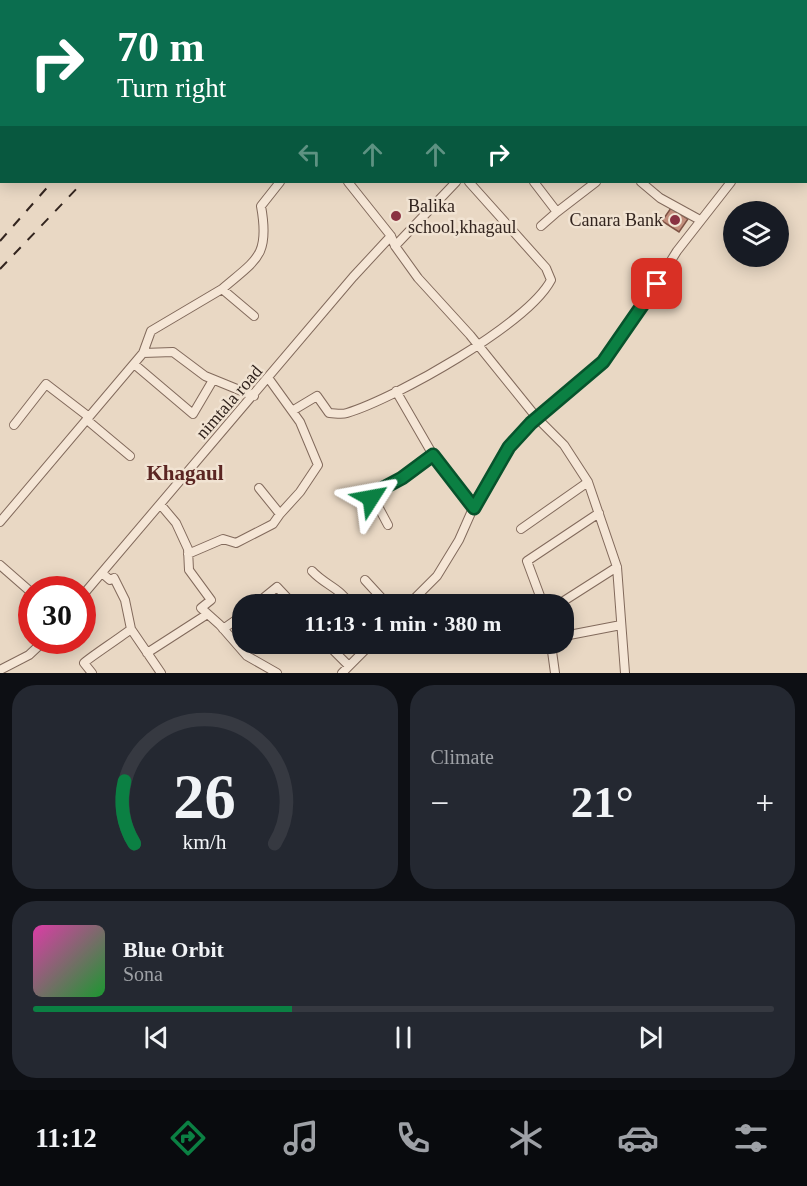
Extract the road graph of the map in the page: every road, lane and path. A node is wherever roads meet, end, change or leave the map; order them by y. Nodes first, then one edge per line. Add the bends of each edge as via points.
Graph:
1 (279, 183) edge
2 (349, 183) edge
3 (455, 183) edge
4 (470, 183) edge
5 (535, 183) edge
6 (595, 183) edge
7 (641, 183) edge
8 (730, 183) edge
9 (557, 212) junction
10 (700, 220) junction
11 (541, 226) dead end
12 (391, 236) junction
13 (395, 246) junction
14 (222, 289) junction
15 (254, 316) dead end
16 (478, 345) junction
17 (143, 353) junction
18 (134, 364) junction
19 (269, 379) junction
20 (213, 380) junction
21 (396, 391) junction
22 (254, 396) junction
23 (292, 411) junction
24 (88, 418) junction
25 (537, 418) junction
26 (14, 425) dead end
27 (433, 455) junction
28 (130, 456) dead end
29 (588, 482) junction
30 (259, 488) dead end
31 (160, 504) junction
32 (474, 508) junction
33 (599, 513) junction
34 (280, 514) junction
35 (0, 522) edge
36 (388, 525) dead end
37 (522, 529) dead end
38 (188, 554) junction
39 (0, 565) edge
40 (617, 567) junction
41 (312, 571) dead end
42 (102, 573) junction
43 (96, 580) edge
44 (364, 580) dead end
45 (18, 581) edge
46 (268, 594) edge
47 (284, 594) edge
48 (344, 594) edge
49 (377, 594) edge
50 (419, 594) edge
51 (539, 594) edge
52 (574, 594) edge
53 (206, 615) junction
54 (232, 623) edge
55 (621, 625) junction
56 (131, 629) junction
57 (224, 629) junction
58 (574, 634) edge
59 (147, 653) junction
60 (30, 654) edge
61 (337, 654) edge
62 (361, 654) edge
63 (552, 654) edge
64 (349, 666) junction
65 (0, 670) edge
66 (92, 673) edge
67 (161, 673) edge
68 (277, 673) edge
69 (342, 673) edge
70 (555, 673) edge
71 (625, 673) edge

1 - 14 street via 261,206 266,230 260,256
2 - 12 street
3 - 13 street
4 - 16 street via 546,268 551,280 544,294
5 - 9 street
6 - 9 street
7 - 10 street
8 - 10 street
9 - 11 street
10 - 25 street via 603,362
12 - 13 street
12 - 19 street, nimtala road
13 - 16 street
14 - 15 street
14 - 17 street via 151,331
16 - 21 street
16 - 25 street
17 - 18 street
17 - 20 street via 173,352
18 - 20 street via 194,414
18 - 24 street
19 - 22 street, nimtala road
19 - 23 street
20 - 22 street
21 - 23 street via 345,414 329,413 317,396
21 - 27 street
22 - 31 street, nimtala road
23 - 34 street via 318,465
24 - 26 street via 46,384
24 - 28 street
24 - 35 street
25 - 29 street via 564,445
25 - 32 street via 509,447
27 - 32 street
27 - 36 street via 372,495
29 - 33 street
29 - 37 street
30 - 34 street
31 - 38 street via 176,524
31 - 42 street, nimtala road
32 - 50 street via 437,576
33 - 40 street
33 - 51 street via 527,561
34 - 38 street via 273,524 236,543 224,539
38 - 53 street via 189,570 210,600 201,608
39 - 45 street
40 - 52 street
40 - 55 street
41 - 48 street
42 - 43 street, nimtala road
42 - 56 street via 110,580 114,578 125,600
44 - 49 street
46 - 47 street via 277,587
53 - 57 street
53 - 59 street
54 - 57 street
55 - 58 street
55 - 71 street
56 - 59 street
56 - 66 street via 87,658 84,663
57 - 68 street via 247,656
59 - 67 street
60 - 65 street
61 - 64 street
62 - 64 street
63 - 70 street
64 - 69 street

